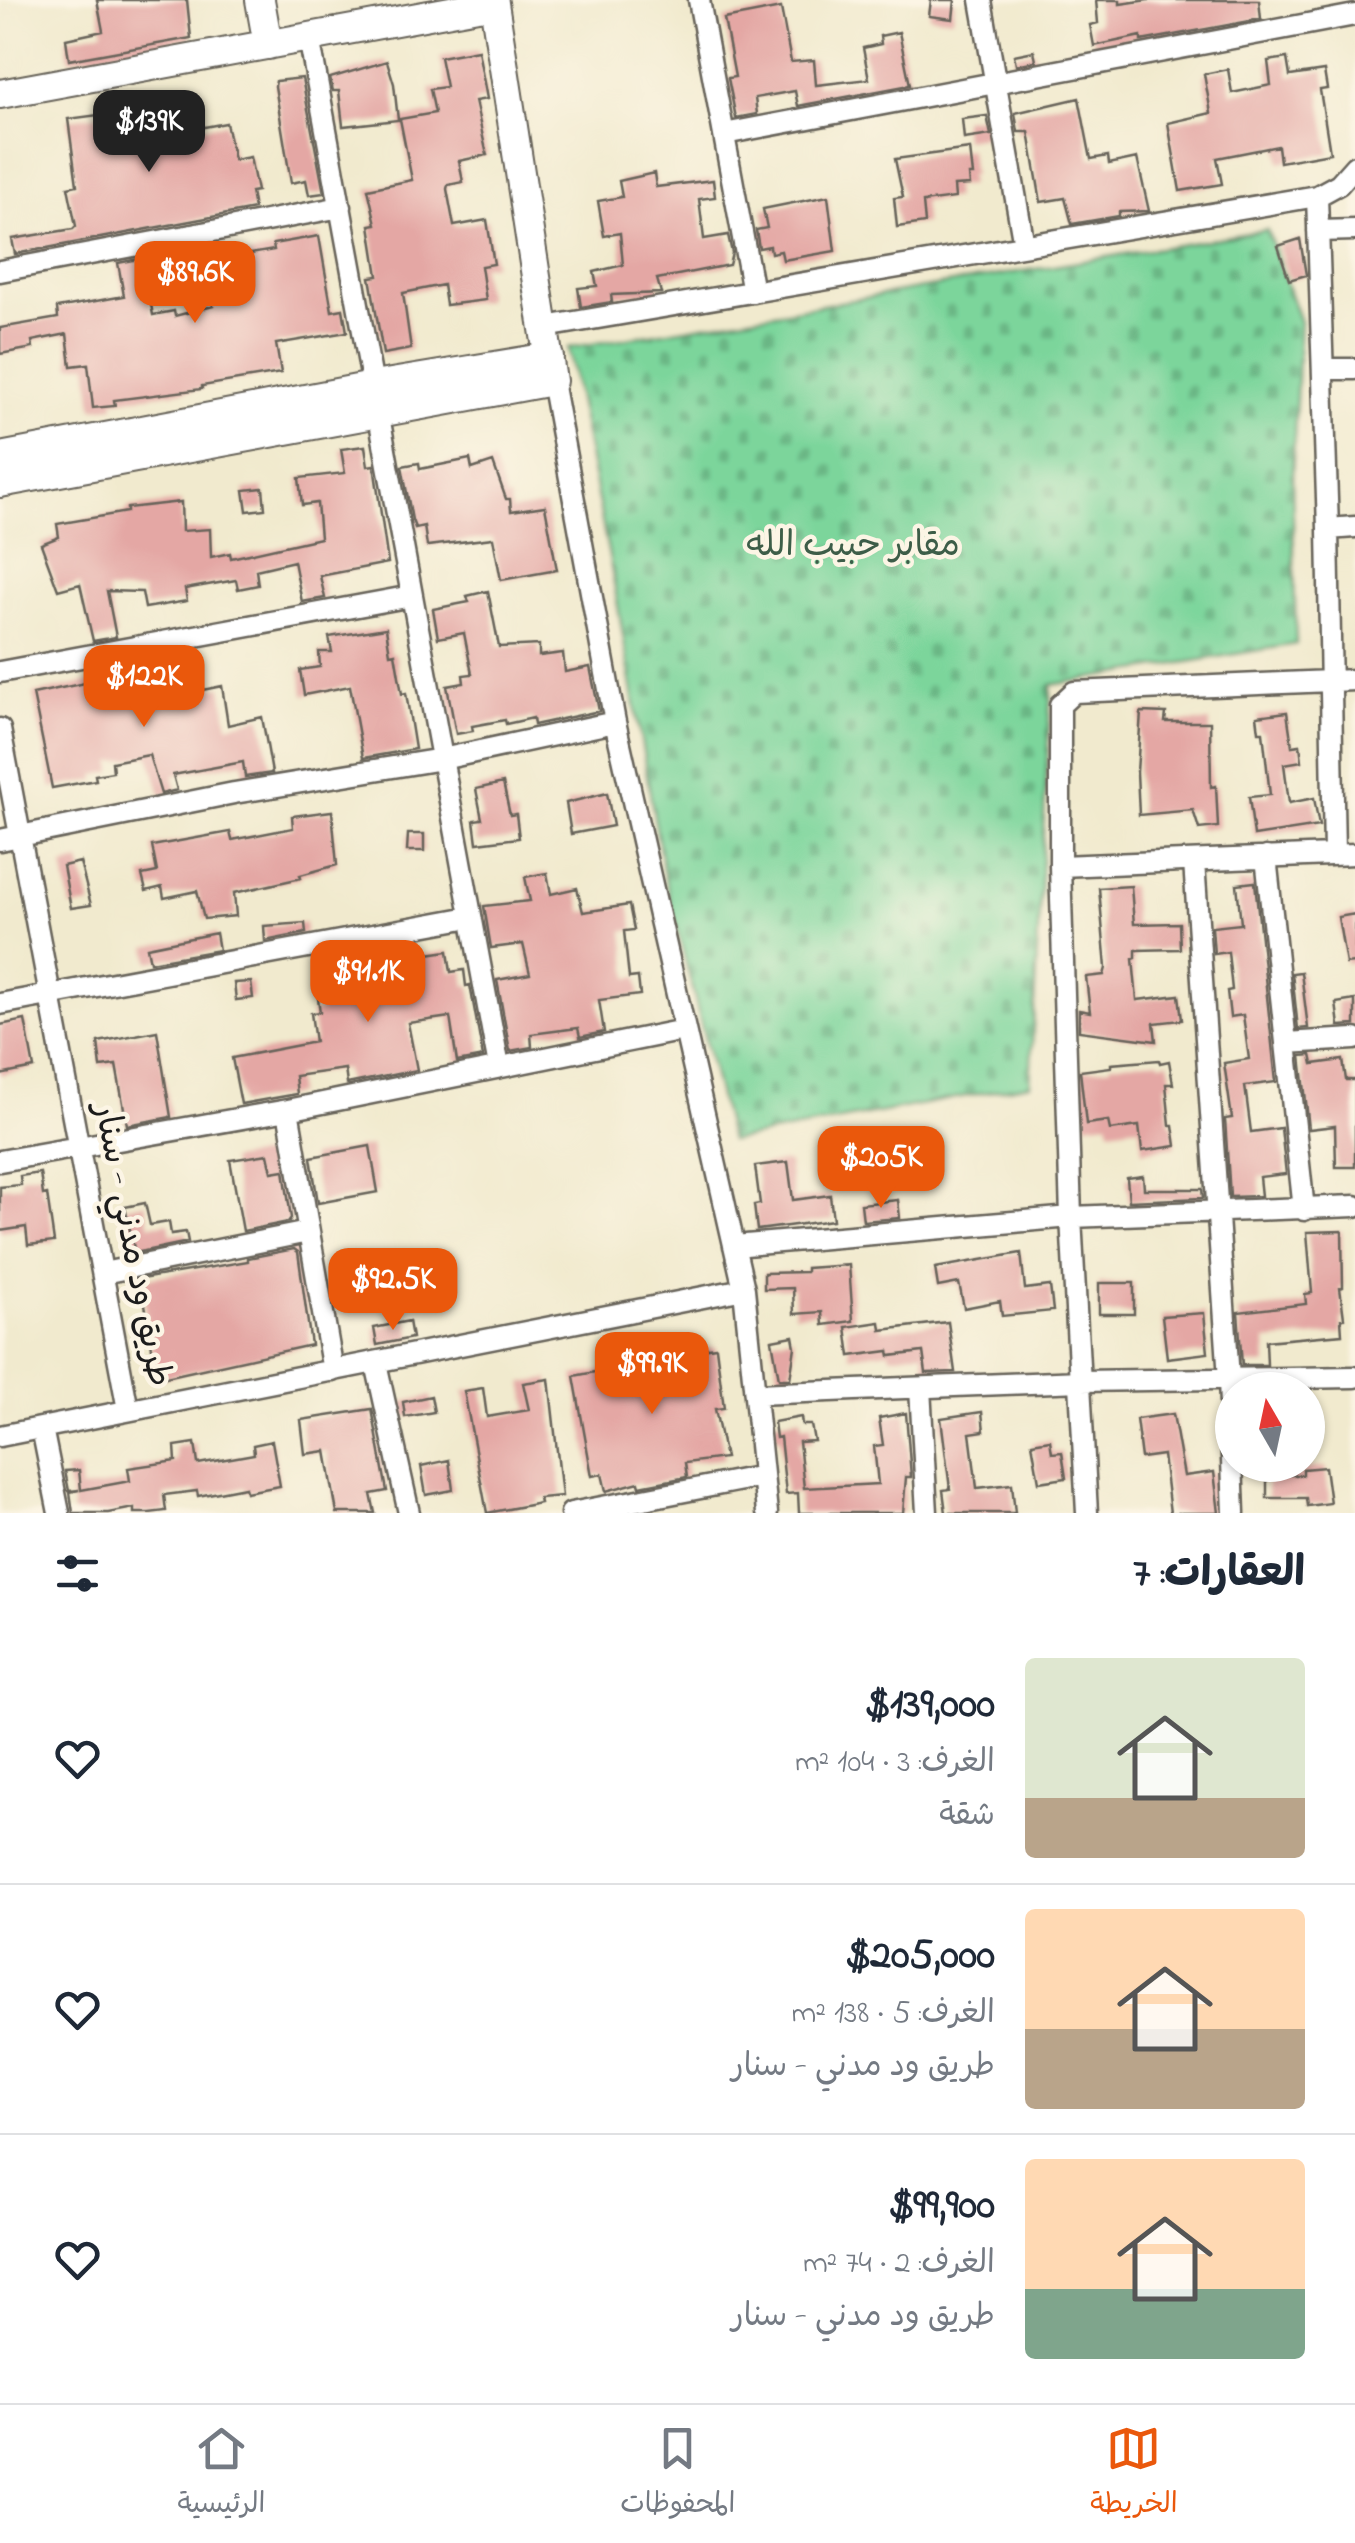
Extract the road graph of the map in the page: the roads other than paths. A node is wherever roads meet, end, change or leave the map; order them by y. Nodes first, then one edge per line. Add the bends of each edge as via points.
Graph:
1 (260, 0) edge
2 (699, 0) edge
3 (980, 0) edge
4 (502, 1) edge
5 (1355, 15) edge
6 (309, 37) junction
7 (268, 44) junction
8 (995, 82) junction
9 (0, 94) edge
10 (724, 134) junction
11 (1355, 166) edge
12 (1317, 196) junction
13 (341, 207) junction
14 (1355, 230) edge
15 (1318, 231) junction
16 (1024, 245) junction
17 (0, 271) edge
18 (753, 292) junction
19 (545, 328) junction
20 (551, 369) junction
21 (1323, 369) junction
22 (1355, 369) edge
23 (376, 399) junction
24 (0, 457) edge
25 (0, 483) edge
26 (1355, 527) edge
27 (1328, 529) junction
28 (412, 596) junction
29 (0, 672) edge
30 (1355, 680) edge
31 (1331, 682) junction
32 (615, 722) junction
33 (0, 729) edge
34 (442, 759) junction
35 (10, 838) edge
36 (1344, 854) edge
37 (1266, 857) junction
38 (1194, 862) junction
39 (1060, 866) junction
40 (470, 917) junction
41 (50, 996) junction
42 (0, 1004) edge
43 (684, 1030) junction
44 (1355, 1039) edge
45 (1286, 1043) junction
46 (499, 1067) junction
47 (288, 1110) junction
48 (79, 1147) junction
49 (0, 1161) edge
50 (1355, 1206) edge
51 (1304, 1210) junction
52 (1218, 1214) junction
53 (1070, 1217) junction
54 (308, 1232) junction
55 (734, 1246) junction
56 (103, 1273) junction
57 (744, 1289) junction
58 (376, 1363) junction
59 (333, 1371) junction
60 (1229, 1372) edge
61 (1355, 1376) edge
62 (1325, 1377) edge
63 (1215, 1379) edge
64 (1081, 1381) junction
65 (920, 1388) junction
66 (756, 1394) junction
67 (128, 1410) junction
68 (42, 1428) junction
69 (0, 1436) edge
70 (763, 1476) junction
71 (1233, 1482) edge
72 (59, 1513) edge
73 (408, 1513) edge
74 (572, 1513) edge
75 (767, 1513) edge
76 (927, 1513) edge
77 (1087, 1513) edge
78 (1234, 1513) edge

1 - 7 street
2 - 10 street
3 - 8 street
4 - 6 street
4 - 19 street
5 - 8 street
6 - 7 street
6 - 13 street
7 - 9 street
8 - 10 street
8 - 16 street
10 - 18 street
11 - 12 street
12 - 15 street
12 - 16 street
13 - 17 street
13 - 23 street
14 - 15 street
15 - 21 street
16 - 18 street
18 - 19 street
19 - 20 street
20 - 23 street
20 - 32 street
21 - 22 street
21 - 27 street
23 - 24 street
23 - 25 street
23 - 28 street
26 - 27 street
27 - 31 street
28 - 29 street
28 - 34 street
30 - 31 street
31 - 36 street
31 - 39 street via 1066,696 1060,705
32 - 34 street
32 - 43 street
33 - 35 street, طريق ود مدني - سنار
34 - 35 street
34 - 40 street
35 - 41 street, طريق ود مدني - سنار
36 - 37 street
37 - 38 street
37 - 45 street
38 - 39 street
38 - 52 street
39 - 53 street
40 - 41 street
40 - 46 street
41 - 42 street
41 - 48 street, طريق ود مدني - سنار
43 - 46 street
43 - 55 street
44 - 45 street
45 - 51 street
46 - 47 street
47 - 48 street
47 - 54 street
48 - 49 street
48 - 56 street, طريق ود مدني - سنار
50 - 51 street
51 - 52 street
52 - 53 street
52 - 60 street
53 - 55 street
53 - 64 street
54 - 56 street
54 - 59 street
55 - 57 street
56 - 67 street, طريق ود مدني - سنار
57 - 58 street, طريق ود مدني - سنار
57 - 66 street
58 - 59 street, طريق ود مدني - سنار
58 - 73 street
59 - 67 street, طريق ود مدني - سنار
61 - 62 street
63 - 64 street
64 - 65 street
64 - 77 street
65 - 66 street
65 - 76 street
66 - 70 street
67 - 68 street
68 - 69 street
68 - 72 street
70 - 74 street
70 - 75 street
71 - 78 street

